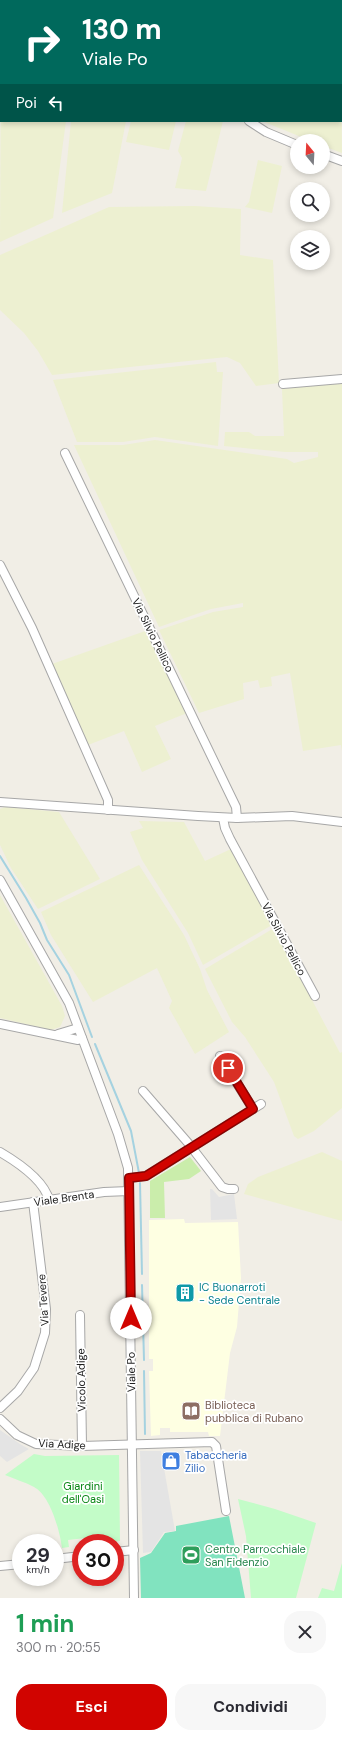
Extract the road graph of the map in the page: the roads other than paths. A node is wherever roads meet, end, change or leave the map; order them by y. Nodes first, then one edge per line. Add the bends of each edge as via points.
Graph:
1 (251, 122) edge
2 (290, 142) edge
3 (330, 157) edge
4 (342, 161) edge
5 (342, 379) edge
6 (283, 384) dead end
7 (66, 453) dead end
8 (0, 565) edge
9 (0, 802) edge
10 (108, 810) junction
11 (223, 818) junction
12 (237, 818) junction
13 (342, 822) edge
14 (0, 880) edge
15 (315, 996) dead end
16 (0, 1024) edge
17 (78, 1028) junction
18 (53, 1035) junction
19 (82, 1038) junction
20 (220, 1056) dead end
21 (143, 1091) dead end
22 (261, 1104) dead end
23 (253, 1109) junction
24 (191, 1148) junction
25 (0, 1152) edge
26 (129, 1178) junction
27 (234, 1189) dead end
28 (129, 1191) junction
29 (49, 1200) junction
30 (33, 1202) junction
31 (0, 1207) edge
32 (80, 1315) dead end
33 (0, 1408) edge
34 (0, 1419) edge
35 (132, 1445) junction
36 (82, 1446) junction
37 (226, 1511) dead end
38 (134, 1550) junction
39 (124, 1551) edge
40 (12, 1565) edge
41 (0, 1566) edge
42 (134, 1598) edge

1 - 2 street
3 - 4 street
5 - 6 street
7 - 12 street, Via Silvio Pellico via 236,807
8 - 10 street via 32,628 108,800
9 - 10 street
10 - 11 street
11 - 12 street
11 - 15 street, Via Silvio Pellico via 230,839
12 - 13 street via 292,816
14 - 17 street via 69,1003
16 - 18 street
17 - 18 street
17 - 19 street
18 - 19 street via 78,1040
19 - 26 street, Viale Po via 118,1134
20 - 23 street
21 - 24 street
22 - 23 street
23 - 24 street
24 - 26 street via 146,1176
24 - 27 street via 222,1187
25 - 29 street via 20,1164 35,1179
26 - 28 street, Viale Po
28 - 29 street, Viale Brenta
28 - 35 street, Viale Po
29 - 30 street, Viale Brenta
30 - 31 street, Viale Brenta
30 - 33 street, Via Tevere via 46,1309 45,1333 34,1368 18,1391
32 - 36 street, Vicolo Adige
34 - 36 street, Via Adige via 17,1435 36,1444
35 - 36 street, Via Adige
35 - 37 street via 212,1442 216,1446
35 - 38 street, Viale Po
38 - 39 street
38 - 42 street, Viale Po
40 - 41 street

